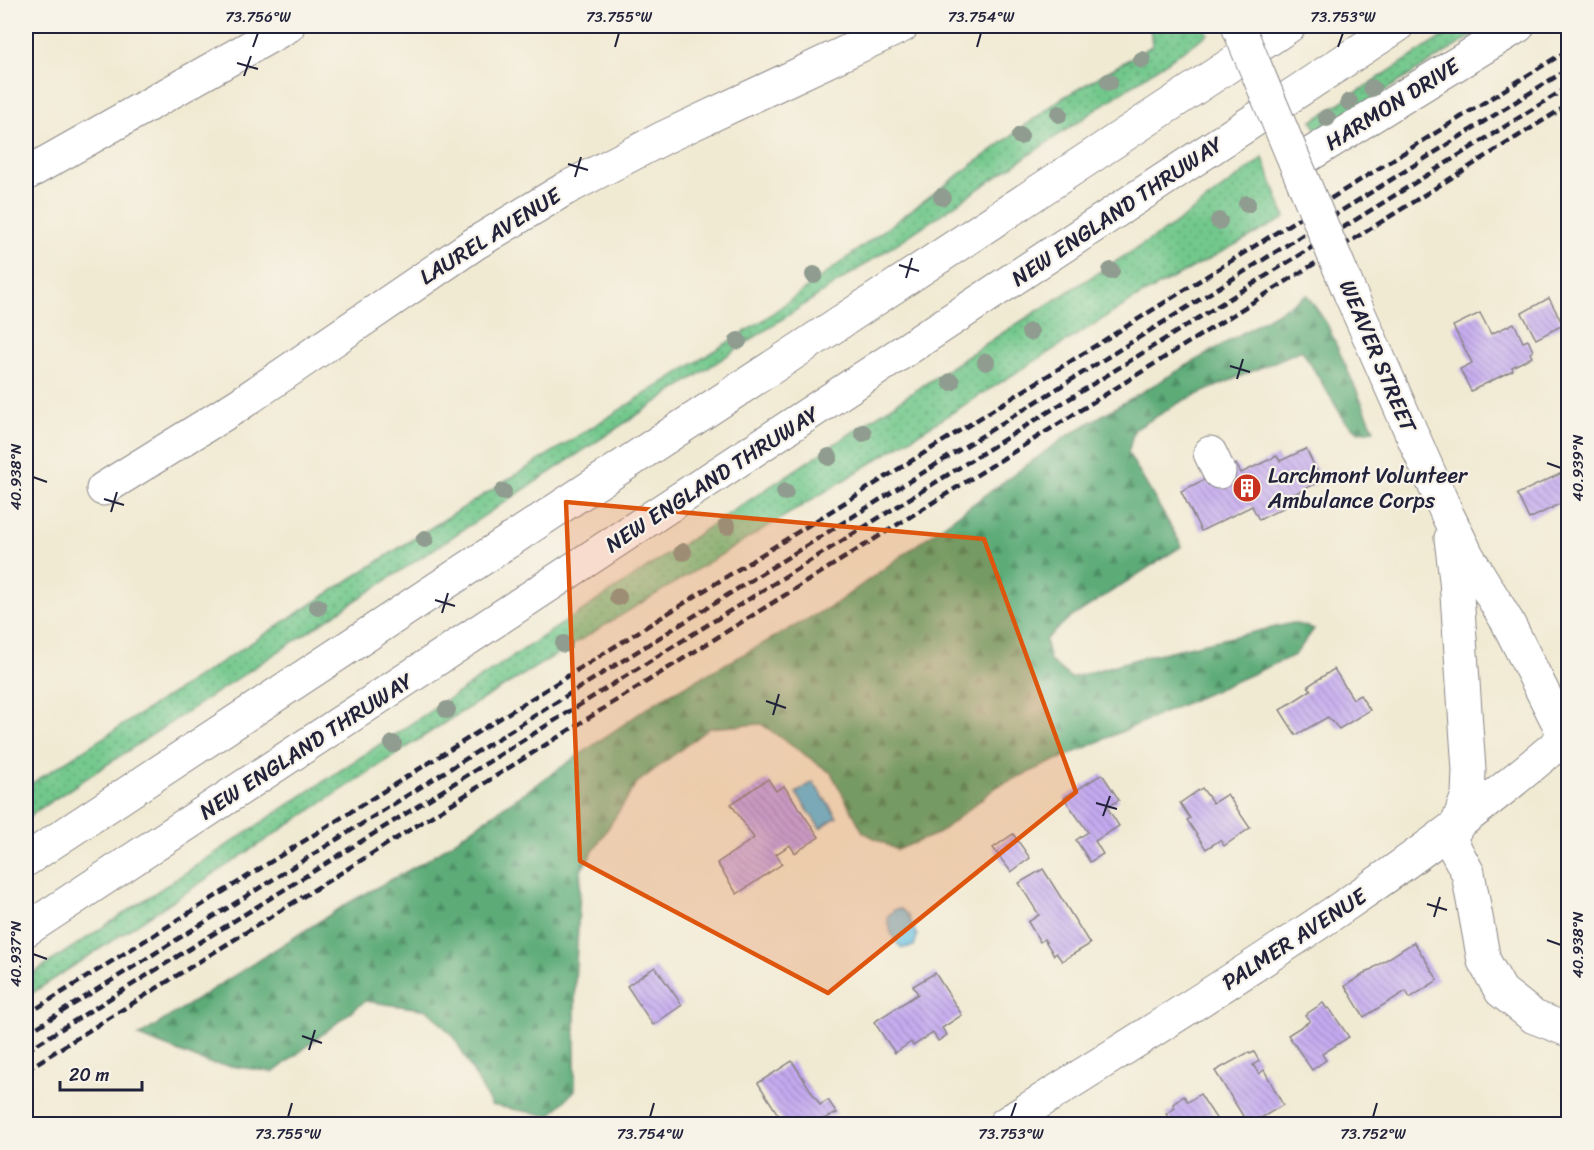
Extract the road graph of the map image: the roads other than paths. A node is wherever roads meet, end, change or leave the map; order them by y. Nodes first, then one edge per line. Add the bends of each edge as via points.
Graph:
1 (288, 26) edge
2 (902, 26) edge
3 (1238, 26) edge
4 (1289, 26) edge
5 (1397, 26) edge
6 (1518, 26) edge
7 (1306, 158) junction
8 (26, 174) edge
9 (103, 489) dead end
10 (1448, 516) junction
11 (1568, 738) edge
12 (1452, 831) junction
13 (26, 860) edge
14 (26, 930) edge
15 (1569, 1030) edge
16 (1005, 1125) edge

1 - 8 main road
2 - 9 main road, LAUREL AVENUE via 665,137 565,189 474,244 237,406
3 - 7 main road, WEAVER STREET, bridge
4 - 13 main road
5 - 14 main road, NEW ENGLAND THRUWAY
6 - 7 main road, HARMON DRIVE
7 - 10 main road, WEAVER STREET, bridge via 1350,293
10 - 11 main road, WEAVER STREET
10 - 12 main road via 1469,770 1468,795
11 - 12 main road, PALMER AVENUE
12 - 15 main road via 1468,873 1481,951 1501,992 1534,1017
12 - 16 main road, PALMER AVENUE via 1366,893

